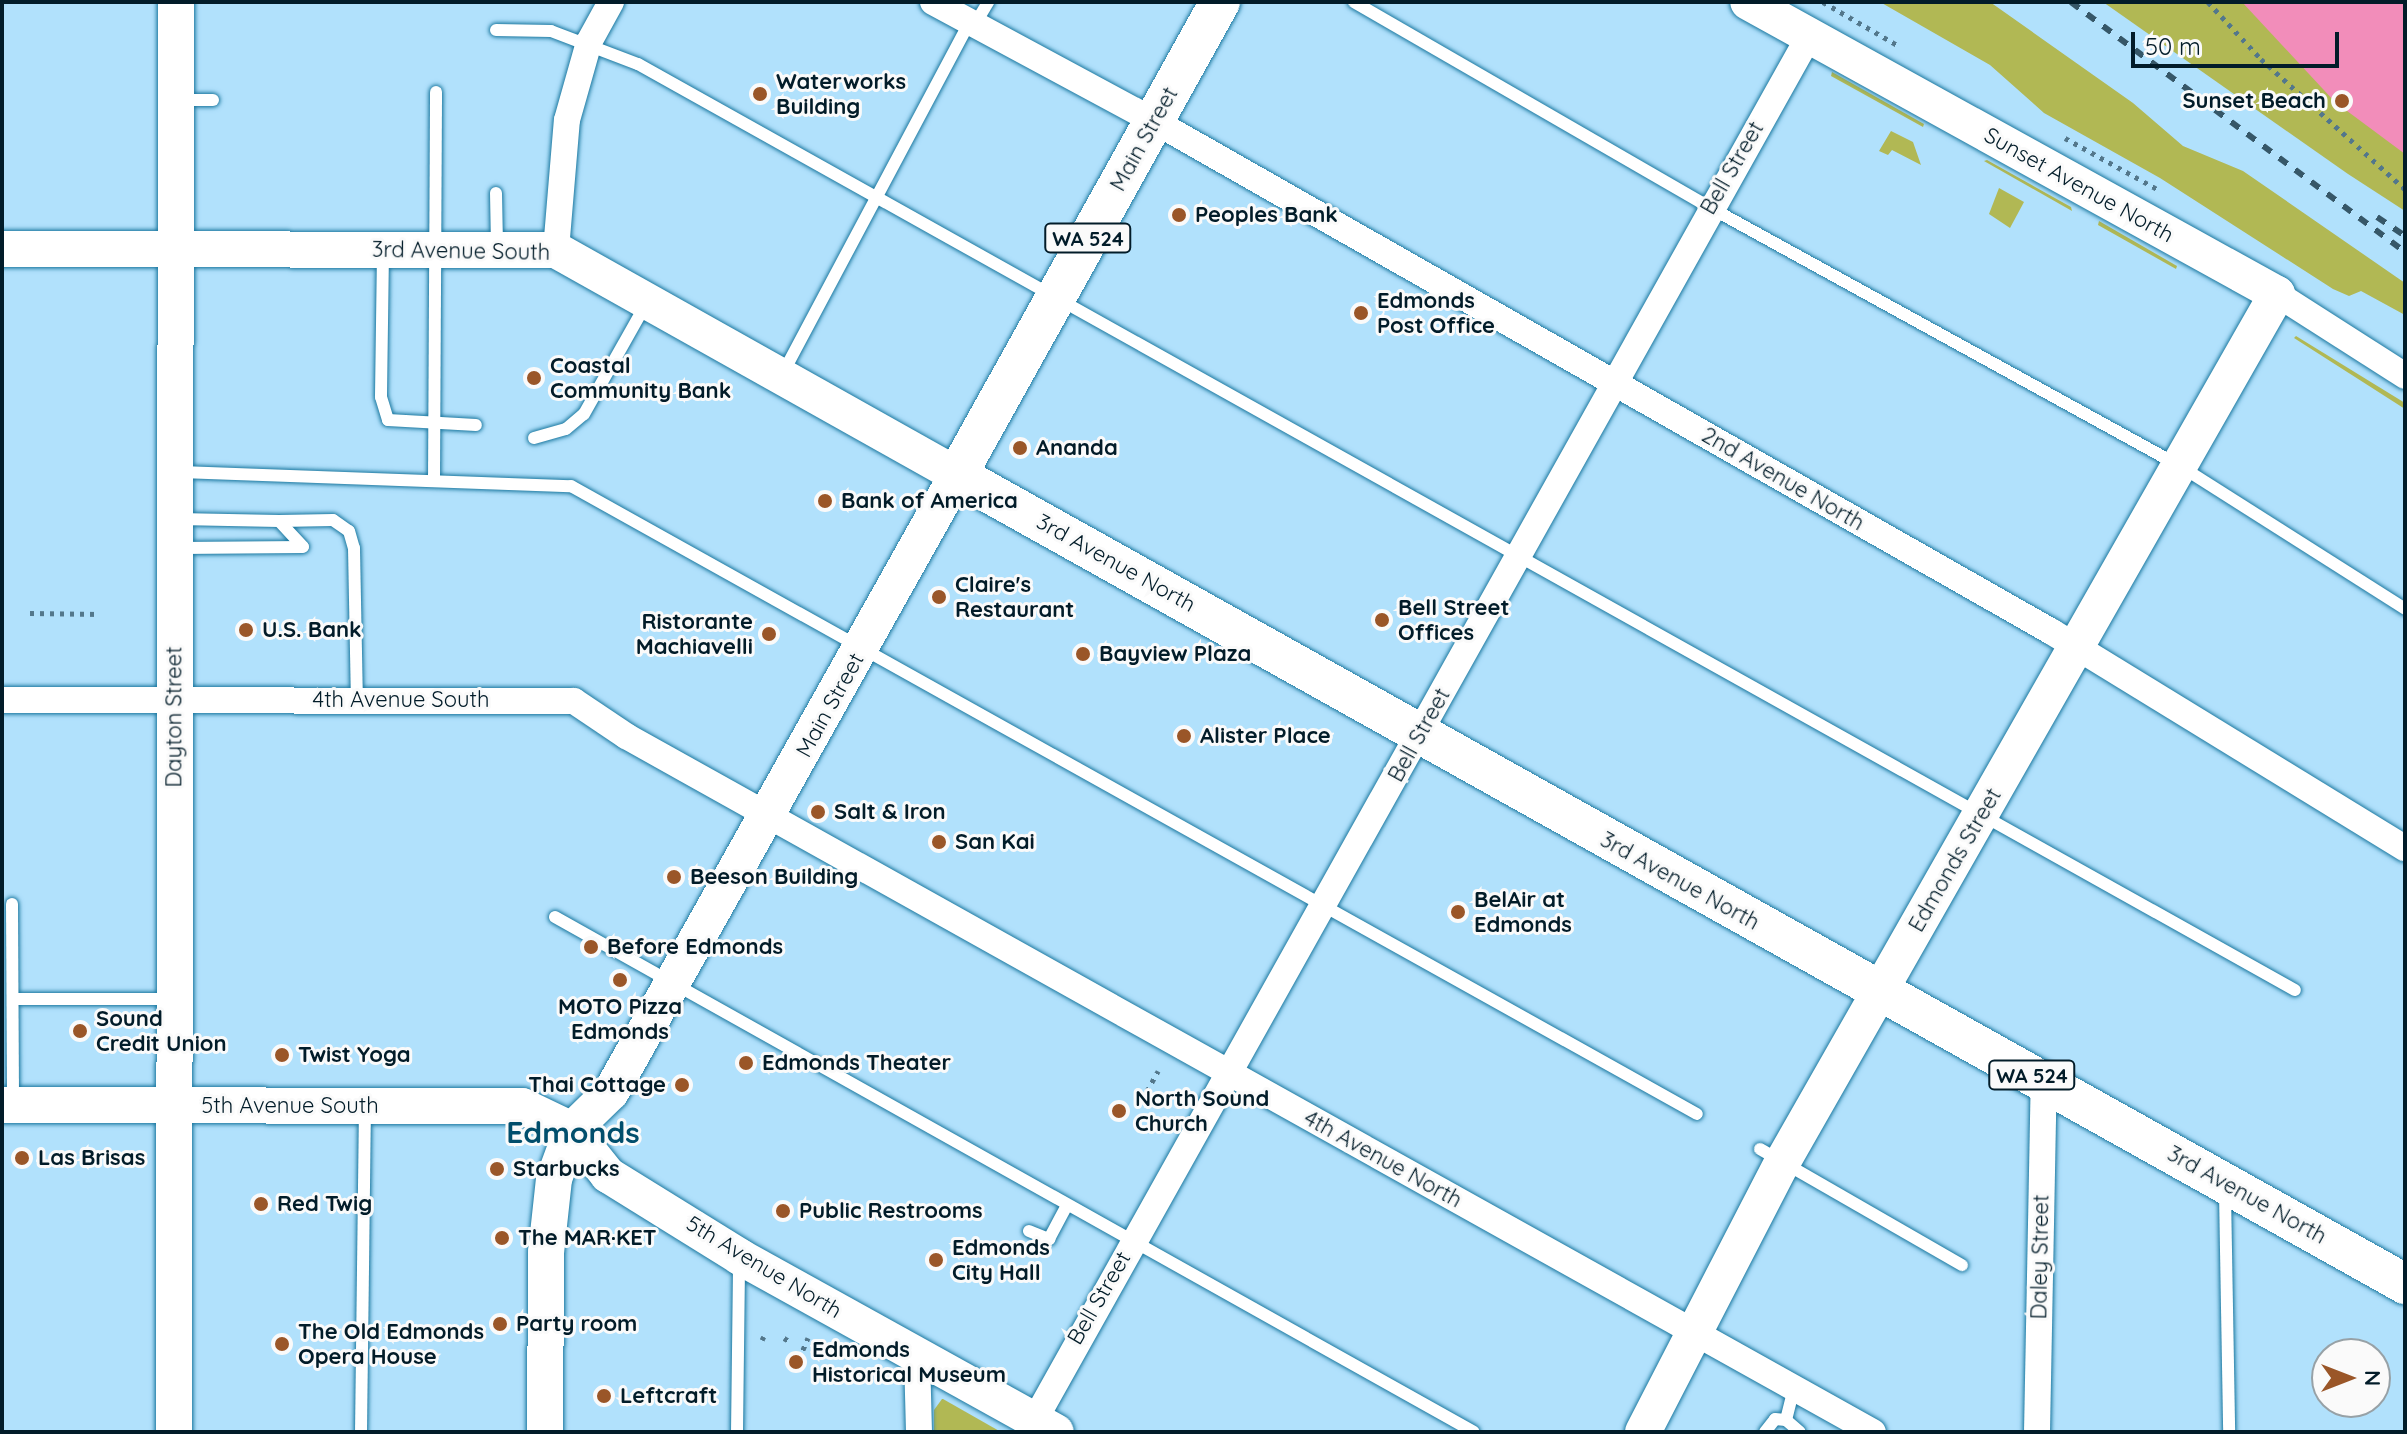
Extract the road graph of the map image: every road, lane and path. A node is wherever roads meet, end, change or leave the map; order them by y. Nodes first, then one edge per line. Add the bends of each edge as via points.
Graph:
1 (176, 2) edge
2 (611, 2) edge
3 (933, 2) edge
4 (1220, 2) edge
5 (1354, 2) edge
6 (1748, 2) edge
7 (2208, 2) edge
8 (978, 16) edge
9 (496, 30) dead end
10 (1809, 36) junction
11 (589, 42) junction
12 (436, 92) dead end
13 (175, 99) junction
14 (213, 100) dead end
15 (1154, 121) junction
16 (2405, 189) edge
17 (496, 193) dead end
18 (876, 199) junction
19 (1709, 207) junction
20 (2, 249) edge
21 (174, 249) junction
22 (383, 249) junction
23 (439, 250) junction
24 (497, 250) junction
25 (556, 250) junction
26 (2277, 294) junction
27 (1053, 299) junction
28 (648, 301) junction
29 (781, 375) junction
30 (2405, 376) edge
31 (1613, 381) junction
32 (435, 425) junction
33 (476, 425) dead end
34 (534, 438) dead end
35 (2180, 466) junction
36 (174, 472) junction
37 (957, 475) junction
38 (434, 481) junction
39 (279, 521) junction
40 (174, 534) junction
41 (1517, 557) junction
42 (2405, 609) edge
43 (30, 613) dead end
44 (100, 614) dead end
45 (862, 647) junction
46 (2080, 648) junction
47 (2, 700) edge
48 (357, 700) junction
49 (174, 701) junction
50 (1420, 733) junction
51 (768, 815) junction
52 (1981, 816) junction
53 (2405, 848) edge
54 (12, 904) dead end
55 (1321, 906) junction
56 (555, 917) dead end
57 (669, 985) junction
58 (1880, 989) junction
59 (2295, 990) dead end
60 (13, 999) junction
61 (174, 999) junction
62 (1158, 1071) dead end
63 (1232, 1074) junction
64 (2044, 1082) junction
65 (1147, 1091) dead end
66 (8, 1105) edge
67 (174, 1106) junction
68 (365, 1106) junction
69 (1697, 1114) dead end
70 (572, 1130) junction
71 (1772, 1155) junction
72 (2225, 1182) junction
73 (1066, 1207) junction
74 (1029, 1231) dead end
75 (1130, 1243) junction
76 (740, 1257) junction
77 (1962, 1265) dead end
78 (2405, 1284) edge
79 (1696, 1333) junction
80 (808, 1338) dead end
81 (917, 1356) junction
82 (799, 1359) dead end
83 (1794, 1387) junction
84 (1786, 1420) junction
85 (1654, 1424) edge
86 (1039, 1428) edge
87 (1862, 1429) edge
88 (174, 1432) edge
89 (361, 1432) edge
90 (545, 1432) edge
91 (737, 1432) edge
92 (919, 1432) edge
93 (1474, 1432) edge
94 (1765, 1432) edge
95 (1800, 1432) edge
96 (2037, 1432) edge
97 (2229, 1432) edge

1 - 13 street, Dayton Street
2 - 11 street
3 - 8 street, 2nd Avenue North
4 - 15 main road, Main Street / WA 524
5 - 19 lane
6 - 10 street, Sunset Avenue North
7 - 16 path via 2261,59
8 - 15 street, 2nd Avenue North
8 - 18 lane
9 - 11 lane via 551,31
10 - 19 street, Bell Street
10 - 26 street, Sunset Avenue North
11 - 18 lane via 638,64
11 - 25 street via 567,120
12 - 23 lane
13 - 14 lane
13 - 21 street, Dayton Street
15 - 27 main road, Main Street / WA 524
15 - 31 street, 2nd Avenue North
17 - 24 lane
18 - 27 lane
18 - 29 lane
19 - 31 street, Bell Street
19 - 35 lane
20 - 21 street, 3rd Avenue South
21 - 22 street, 3rd Avenue South
21 - 36 street, Dayton Street
22 - 23 street, 3rd Avenue South
22 - 32 lane via 381,397 388,420
23 - 24 street, 3rd Avenue South
23 - 32 lane
24 - 25 street, 3rd Avenue South
25 - 28 street, 3rd Avenue South
26 - 30 street, Sunset Avenue North
26 - 35 street, Edmonds Street
27 - 37 main road, Main Street / WA 524
27 - 41 lane
28 - 29 street, 3rd Avenue South
28 - 34 lane via 584,414 566,429
29 - 37 street, 3rd Avenue South
31 - 41 street, Bell Street
31 - 46 street, 2nd Avenue North
32 - 33 lane
32 - 38 lane
35 - 42 lane
35 - 46 street, Edmonds Street
36 - 38 lane
36 - 40 street, Dayton Street
37 - 45 street, Main Street
37 - 50 main road, 3rd Avenue North / WA 524
38 - 45 lane via 571,486
39 - 40 lane
39 - 40 lane via 303,547
39 - 48 lane via 333,520 349,531 354,548
40 - 49 street, Dayton Street
41 - 50 street, Bell Street
41 - 52 lane
43 - 44 path
45 - 51 street, Main Street
45 - 55 lane
46 - 52 street, Edmonds Street
46 - 53 street, 2nd Avenue North
47 - 49 street, 4th Avenue South
48 - 49 street, 4th Avenue South
48 - 51 street, 4th Avenue South via 574,701
49 - 61 street, Dayton Street
50 - 55 street, Bell Street
50 - 58 main road, 3rd Avenue North / WA 524 via 1657,870
51 - 57 street, Main Street
51 - 63 street, 4th Avenue North
52 - 58 street, Edmonds Street
52 - 59 lane
54 - 60 lane
55 - 63 street, Bell Street
55 - 69 lane
56 - 57 lane
57 - 70 street, Main Street via 611,1092
57 - 73 lane
58 - 64 main road, 3rd Avenue North / WA 524
58 - 71 street, Edmonds Street
60 - 61 lane
60 - 66 lane
61 - 67 street, Dayton Street
62 - 65 path
63 - 75 street, Bell Street
63 - 79 street, 4th Avenue North
64 - 72 main road, 3rd Avenue North / WA 524
64 - 96 street, Daley Street
66 - 67 street, 5th Avenue South
67 - 68 street, 5th Avenue South
67 - 88 street, Dayton Street
68 - 70 street, 5th Avenue South via 522,1106
68 - 89 lane
70 - 76 street, 5th Avenue North via 608,1175
70 - 90 street, Main Street via 554,1179 546,1253
71 - 77 lane
71 - 79 street, Edmonds Street
72 - 78 main road, 3rd Avenue North / WA 524
72 - 97 lane
73 - 74 lane via 1049,1239
73 - 75 lane
75 - 86 street, Bell Street
75 - 93 lane
76 - 81 street, 5th Avenue North
76 - 91 lane
79 - 83 street, 4th Avenue North
79 - 85 street, Edmonds Street
80 - 82 path
81 - 86 street, 5th Avenue North
81 - 92 street
83 - 84 lane
83 - 87 street, 4th Avenue North
84 - 94 lane via 1775,1419
84 - 95 lane

